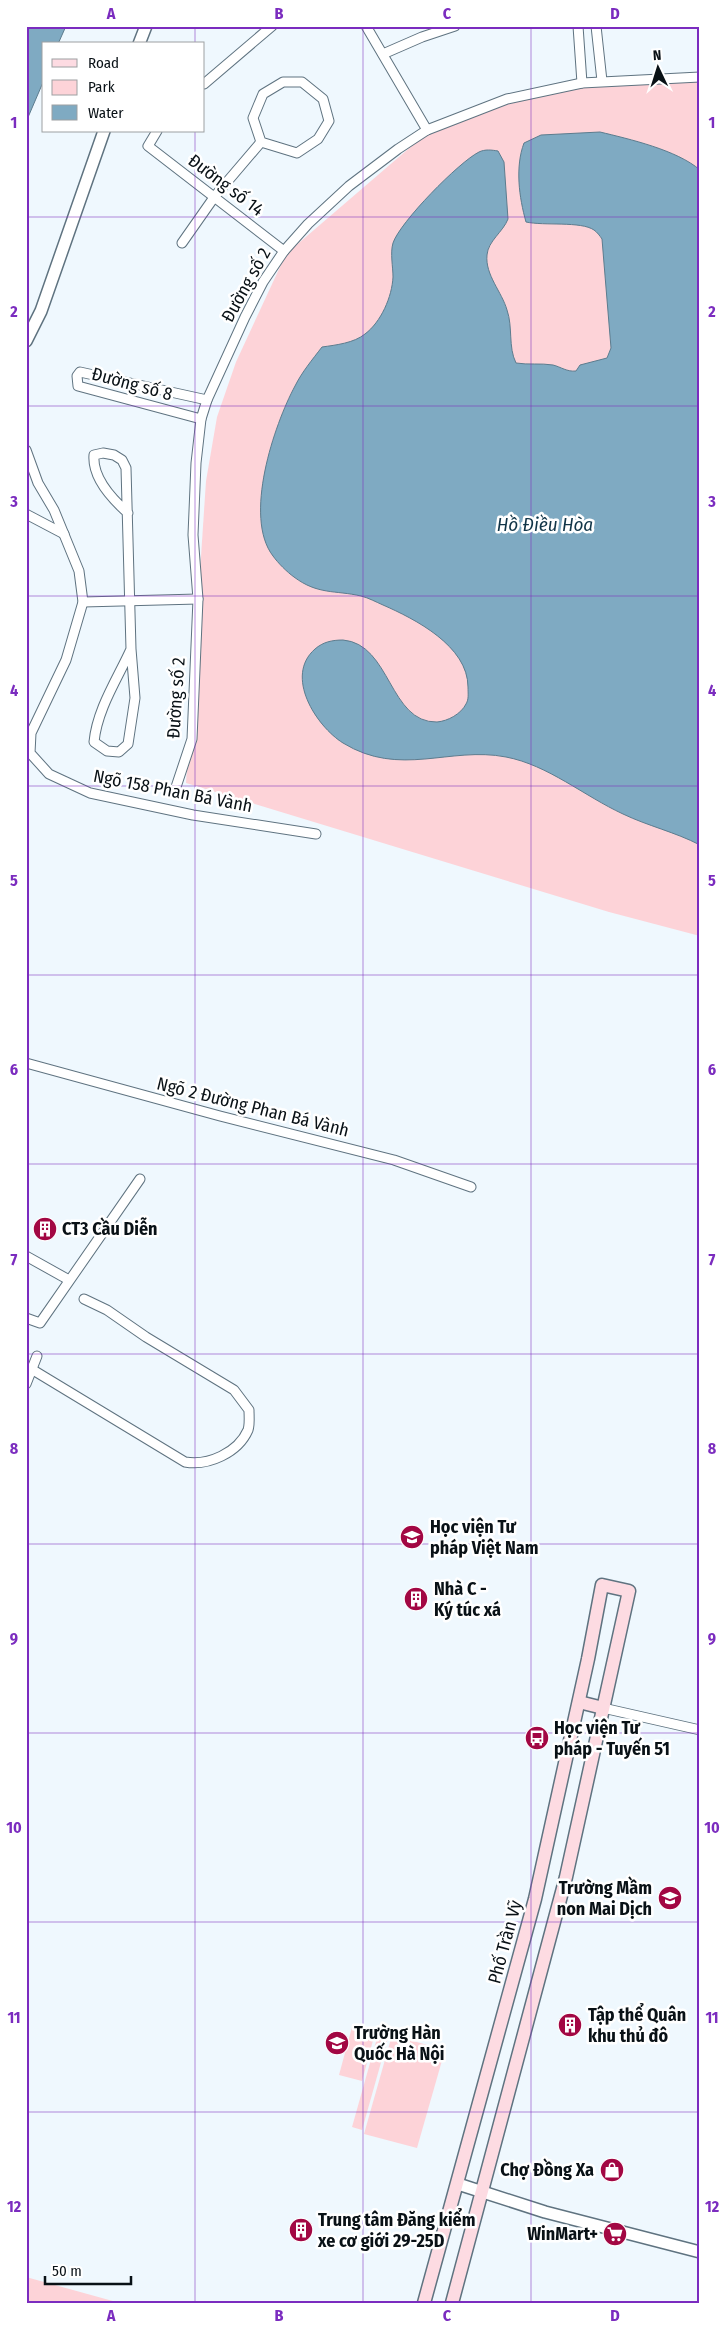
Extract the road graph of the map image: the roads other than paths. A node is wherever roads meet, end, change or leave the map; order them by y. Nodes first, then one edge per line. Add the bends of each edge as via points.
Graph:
1 (146, 26) edge
2 (272, 26) edge
3 (366, 26) edge
4 (455, 26) edge
5 (578, 26) edge
6 (596, 26) edge
7 (140, 42) edge
8 (383, 54) junction
9 (700, 77) edge
10 (602, 81) junction
11 (205, 83) edge
12 (582, 83) junction
13 (427, 130) junction
14 (104, 132) edge
15 (156, 132) edge
16 (262, 142) junction
17 (215, 196) junction
18 (182, 243) dead end
19 (284, 250) junction
20 (26, 341) edge
21 (207, 400) junction
22 (201, 419) junction
23 (26, 450) edge
24 (128, 513) junction
25 (26, 514) edge
26 (64, 534) junction
27 (198, 599) junction
28 (130, 600) junction
29 (83, 602) junction
30 (131, 649) junction
31 (174, 793) dead end
32 (316, 834) dead end
33 (26, 1063) edge
34 (140, 1179) dead end
35 (470, 1187) dead end
36 (26, 1256) edge
37 (69, 1280) junction
38 (84, 1299) dead end
39 (26, 1318) edge
40 (37, 1356) dead end
41 (33, 1370) junction
42 (26, 1384) edge
43 (579, 1702) junction
44 (603, 1708) junction
45 (700, 1730) edge
46 (458, 2184) junction
47 (481, 2192) junction
48 (700, 2252) edge
49 (424, 2303) edge
50 (452, 2303) edge

1 - 7 street
2 - 11 street
3 - 8 street
4 - 8 street
5 - 12 street
6 - 10 street
8 - 13 street
9 - 10 street, Đường số 2
10 - 12 street, Đường số 2
12 - 13 street, Đường số 2 via 507,98
13 - 19 street, Đường số 2 via 350,186
14 - 20 street via 41,311
15 - 17 street, Đường số 14 via 148,146
16 - 16 street via 253,118 263,94 283,82 302,82 323,99 330,121 318,139 297,153
16 - 17 street
17 - 18 street
17 - 19 street, Đường số 14
19 - 21 street, Đường số 2 via 263,282
21 - 22 street, Đường số 2
21 - 22 street, Đường số 8 via 80,372 77,376 78,386
22 - 27 street, Đường số 2 via 194,535
23 - 26 street, Ngõ 158 Phan Bá Vành via 38,483
24 - 24 street via 126,468 122,460 103,453 94,455 94,465 101,481
24 - 28 street
25 - 26 street
26 - 29 street, Ngõ 158 Phan Bá Vành via 79,570
27 - 28 street
27 - 31 street, Đường số 2 via 192,739
28 - 29 street
28 - 30 street
29 - 32 street, Ngõ 158 Phan Bá Vành via 66,660 31,733 30,753 49,774 90,793 193,815
30 - 30 street via 95,732 94,742 107,752 119,752 128,744 136,698
33 - 35 street, Ngõ 2 Đường Phan Bá Vành via 394,1160
34 - 37 street
36 - 37 street
37 - 39 street via 40,1322
38 - 41 street via 107,1310 146,1338 234,1390 249,1410 248,1430 237,1444 214,1460 198,1464 185,1462
40 - 41 street
41 - 42 street
43 - 44 main road
43 - 44 main road, Phố Trần Vỹ via 602,1585 629,1591
43 - 46 main road, Phố Trần Vỹ via 535,1899
44 - 45 street
44 - 47 main road via 566,1877
46 - 47 street
46 - 49 main road, Phố Trần Vỹ
47 - 48 street
47 - 50 main road

